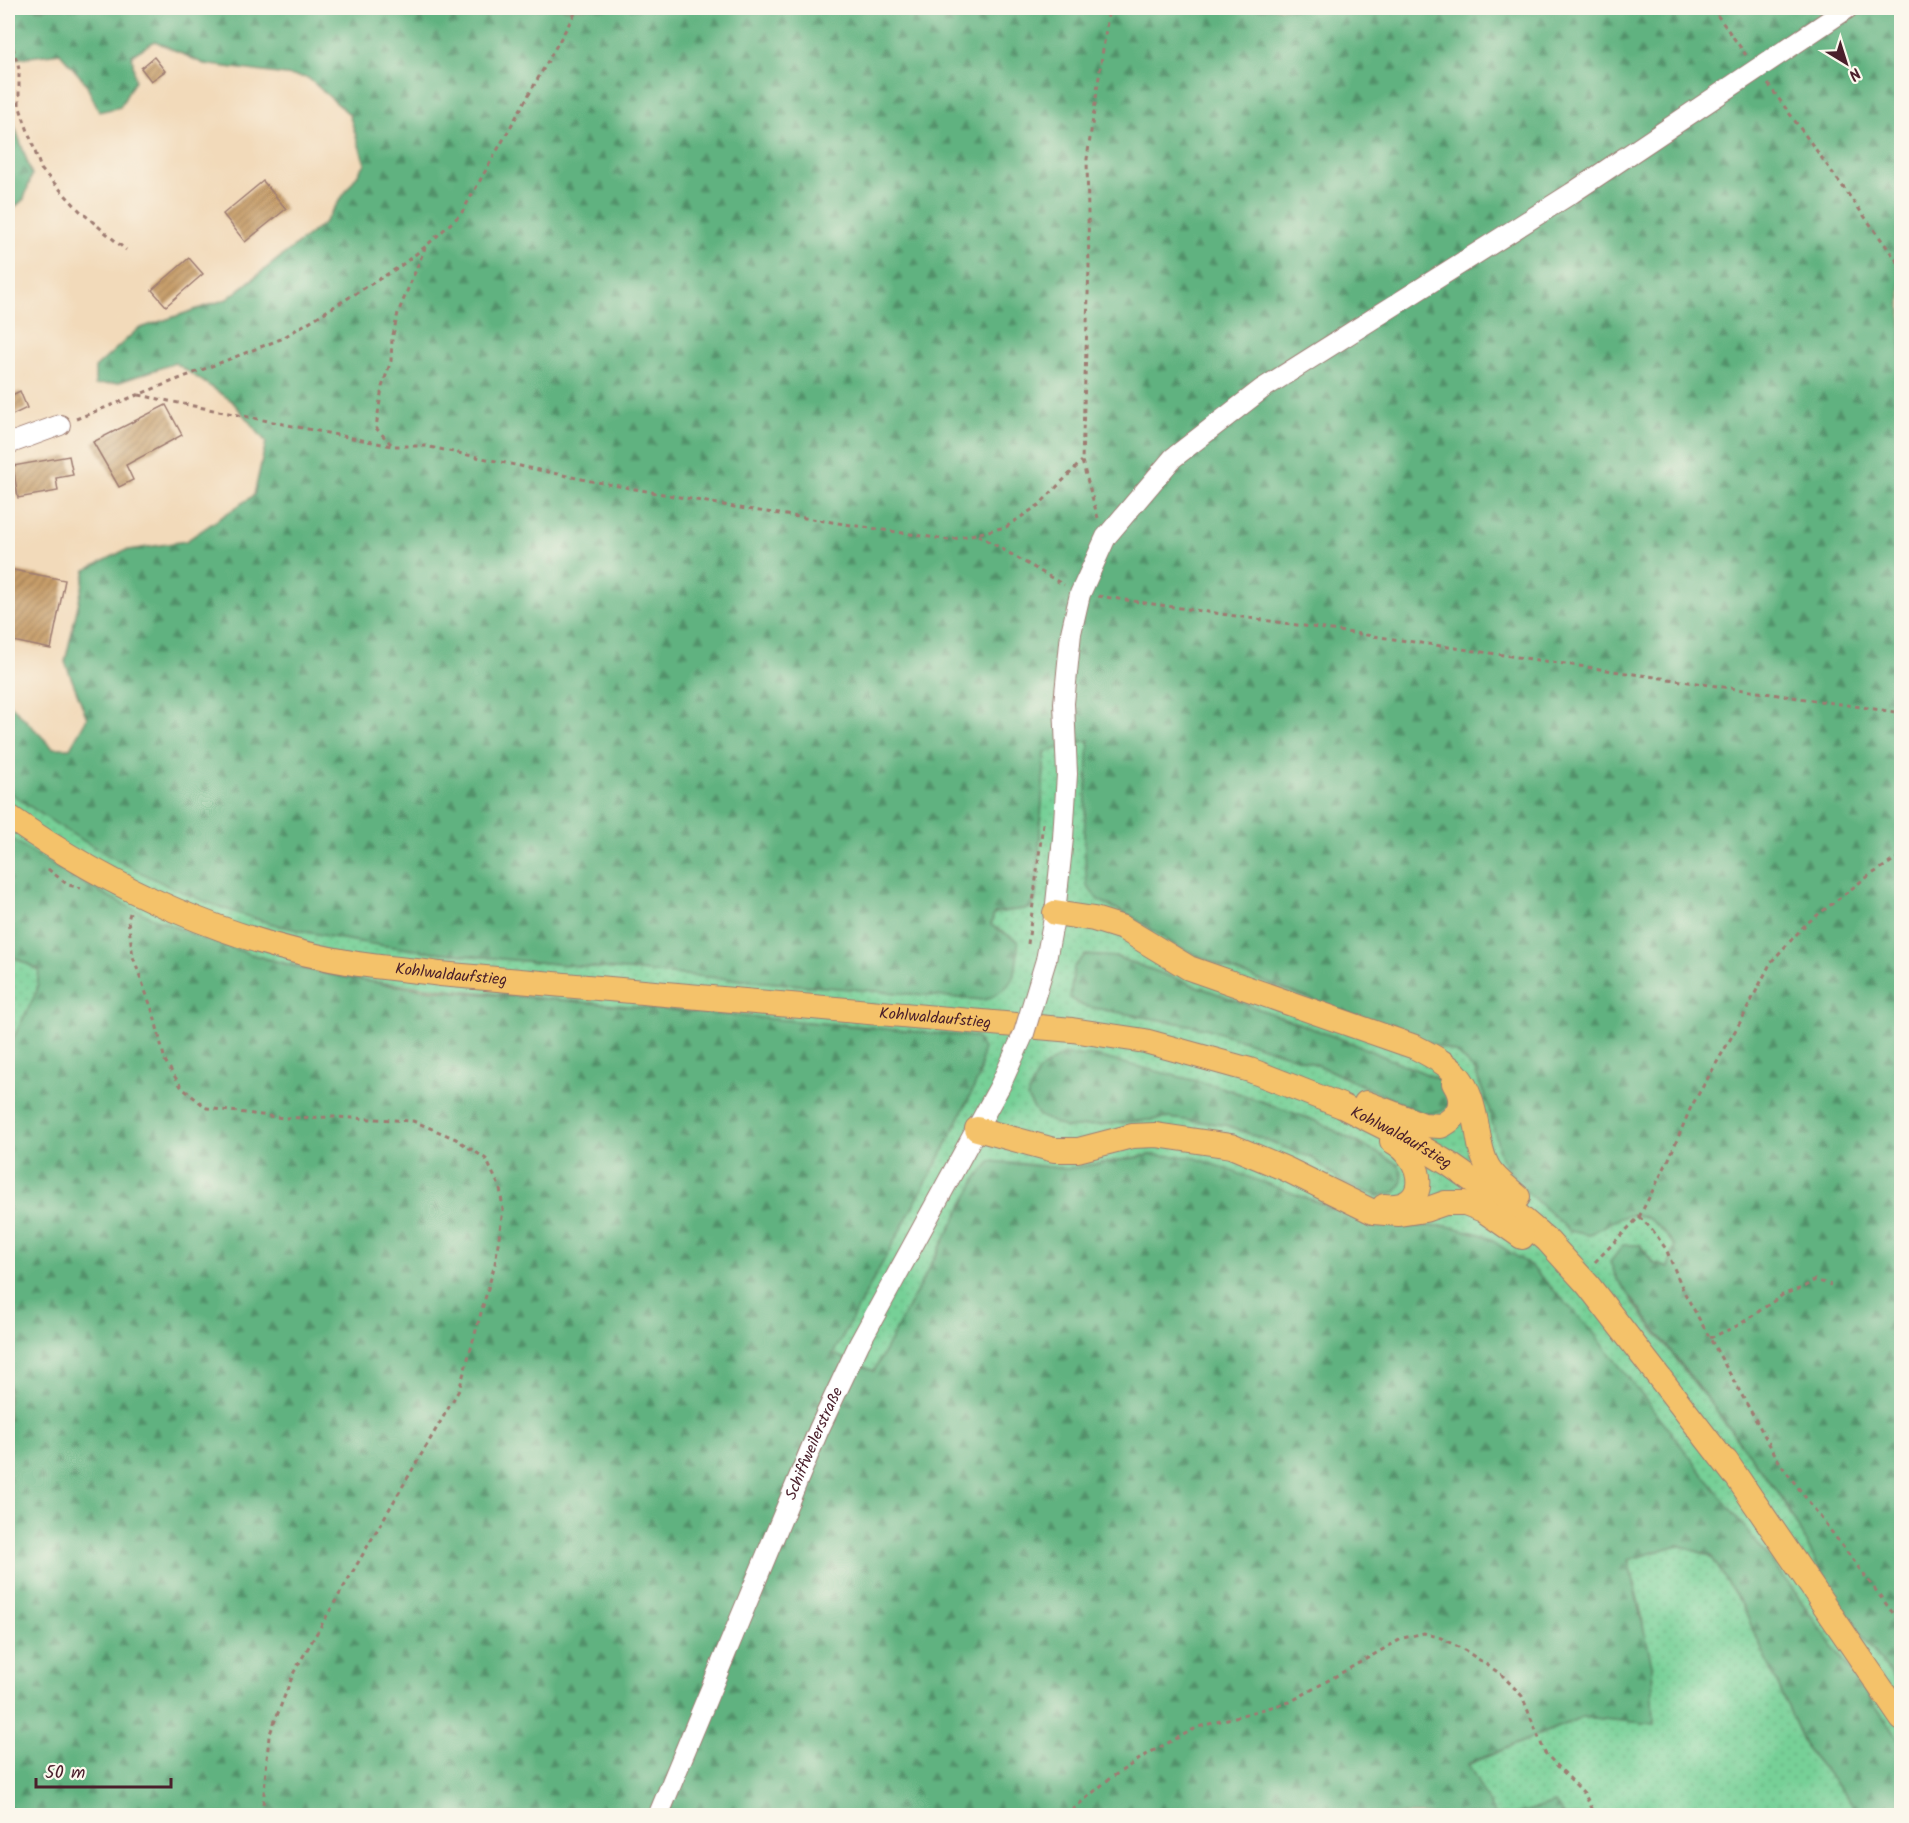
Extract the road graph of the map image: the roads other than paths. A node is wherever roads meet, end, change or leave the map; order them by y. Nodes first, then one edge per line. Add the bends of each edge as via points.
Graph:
1 (1848, 8) edge
2 (60, 425) road end
3 (8, 444) edge
4 (8, 816) edge
5 (1055, 913) junction
6 (1415, 1047) junction
7 (1203, 1055) junction
8 (1284, 1083) junction
9 (977, 1130) junction
10 (1324, 1188) junction
11 (1655, 1370) junction
12 (1734, 1474) junction
13 (1902, 1719) edge
14 (658, 1815) edge

1 - 5 street, Schiffweilerstraße via 1572,193 1262,389 1173,458 1106,537 1080,594 1071,633 1064,703 1067,774
2 - 3 street
4 - 7 main road, Kohlwaldaufstieg via 43,841 140,895 263,942 357,964 1072,1030
5 - 6 main road via 1123,927 1189,968
5 - 9 street, Schiffweilerstraße, bridge via 1028,1023
6 - 7 main road via 1442,1068 1460,1093 1462,1104 1458,1112 1441,1126 1423,1125 1291,1074
6 - 12 main road via 1445,1062 1459,1075 1472,1098 1481,1148 1489,1168 1558,1230 1591,1266 1709,1431
7 - 8 main road, Kohlwaldaufstieg
8 - 10 main road via 1398,1144 1420,1174 1419,1188 1410,1200 1392,1207
8 - 11 main road, Kohlwaldaufstieg via 1404,1137 1499,1199 1547,1240 1581,1277
9 - 10 main road via 1054,1150 1078,1150 1132,1136 1185,1138 1231,1146
9 - 14 street, Schiffweilerstraße via 860,1344 819,1429
10 - 11 main road via 1373,1212 1399,1214 1444,1203 1465,1203 1483,1210 1512,1228 1580,1288
11 - 12 main road, Kohlwaldaufstieg
12 - 13 main road

